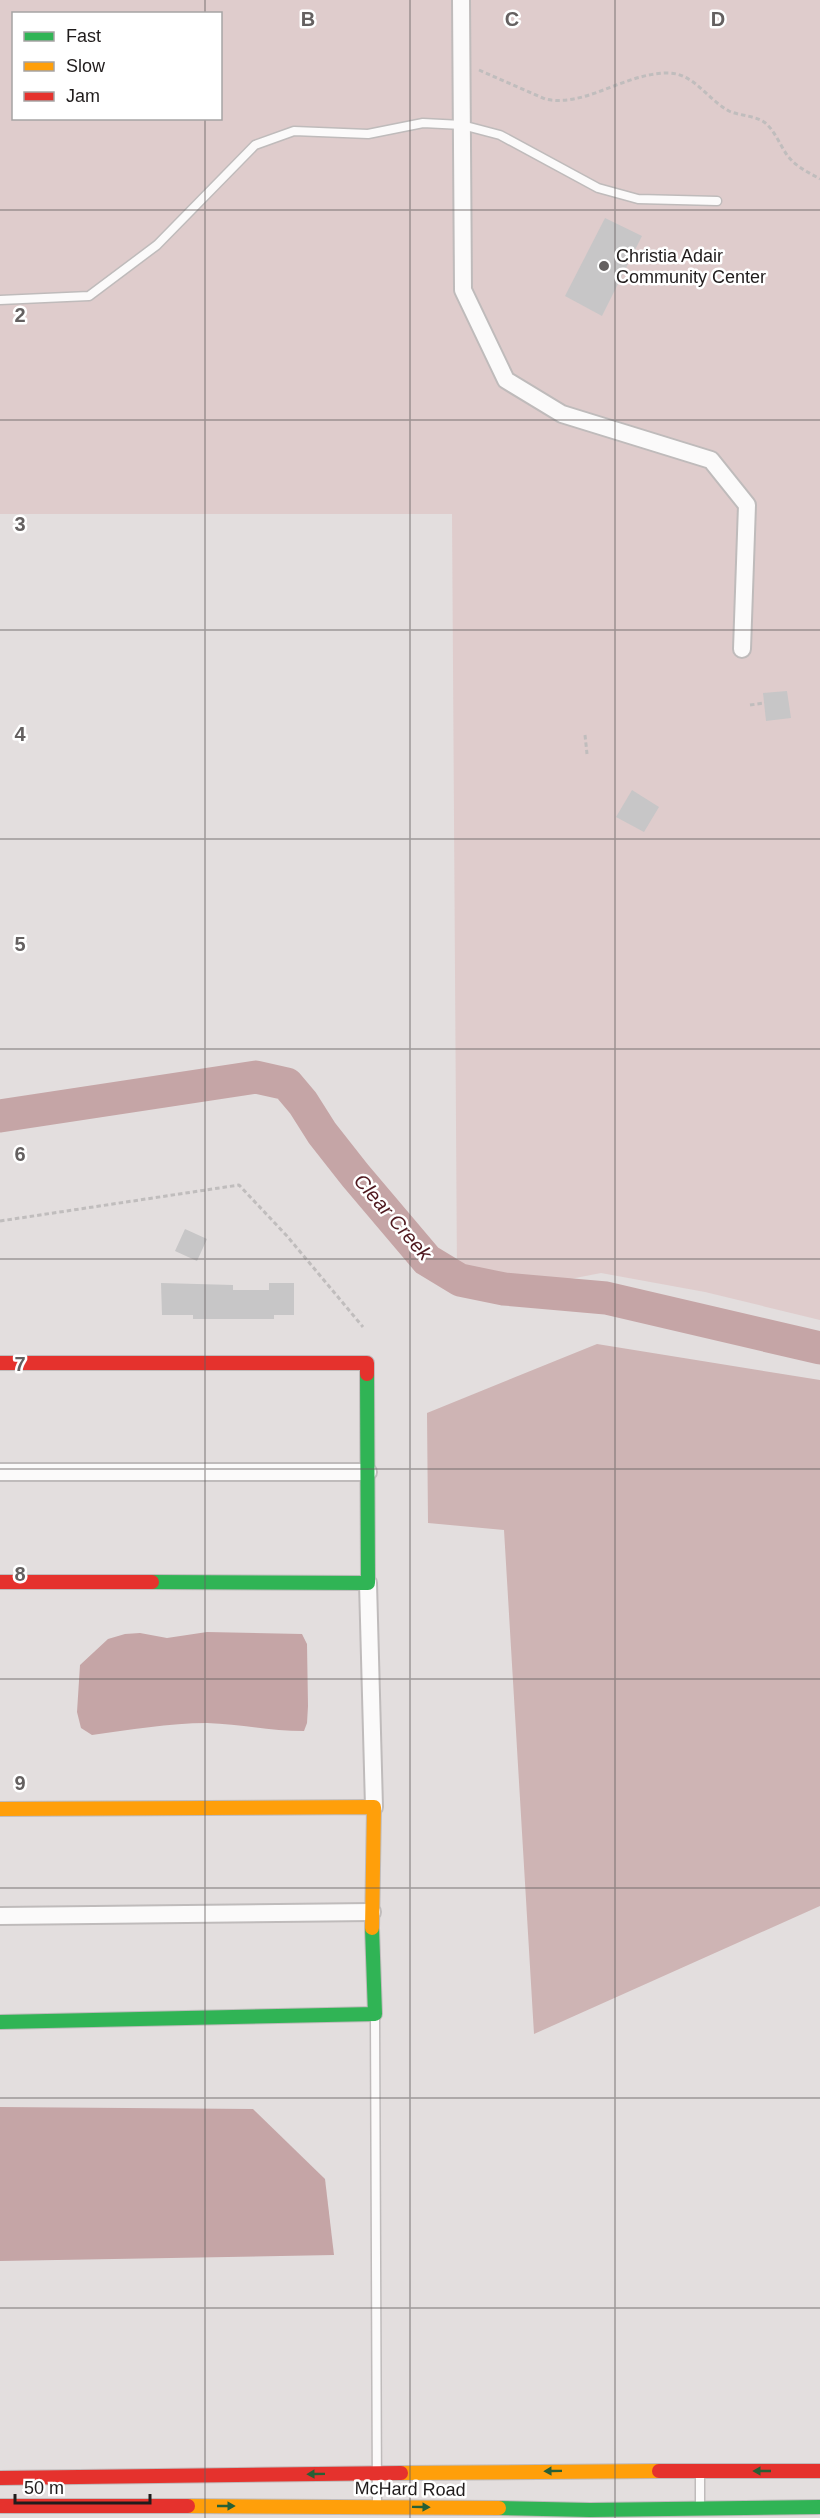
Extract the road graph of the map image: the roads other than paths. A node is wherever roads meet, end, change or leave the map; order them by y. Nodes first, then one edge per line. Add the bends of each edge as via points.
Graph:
1 (461, 0) edge
2 (462, 125) junction
3 (717, 201) dead end
4 (0, 300) edge
5 (741, 649) dead end
6 (0, 1362) edge
7 (0, 1472) edge
8 (368, 1472) junction
9 (0, 1582) edge
10 (368, 1583) junction
11 (374, 1807) junction
12 (0, 1809) edge
13 (372, 1912) junction
14 (0, 1916) edge
15 (375, 2014) junction
16 (0, 2022) edge
17 (700, 2470) junction
18 (820, 2471) edge
19 (376, 2474) junction
20 (0, 2478) edge
21 (88, 2492) junction
22 (0, 2506) edge
23 (376, 2506) junction
24 (820, 2507) edge
25 (590, 2514) edge
26 (700, 2514) edge

1 - 2 street
2 - 3 lane via 500,135 598,188 638,199
2 - 4 lane via 423,123 368,134 294,131 255,145 157,245 89,296
2 - 5 street via 463,290 506,380 562,414 711,460 747,505
6 - 8 street via 368,1363
7 - 8 street
8 - 10 street
9 - 10 street
10 - 11 street
11 - 12 street
11 - 13 street
13 - 14 street
13 - 15 street
15 - 16 street
15 - 19 lane
18 -> 17 street, McHard Road
17 -> 19 street, McHard Road
17 - 26 lane
19 -> 21 street, McHard Road
19 - 23 lane
20 - 21 street, McHard Road
21 - 22 street, McHard Road
21 -> 23 street, McHard Road
23 -> 25 street, McHard Road
24 - 26 street, McHard Road
25 - 26 street, McHard Road

